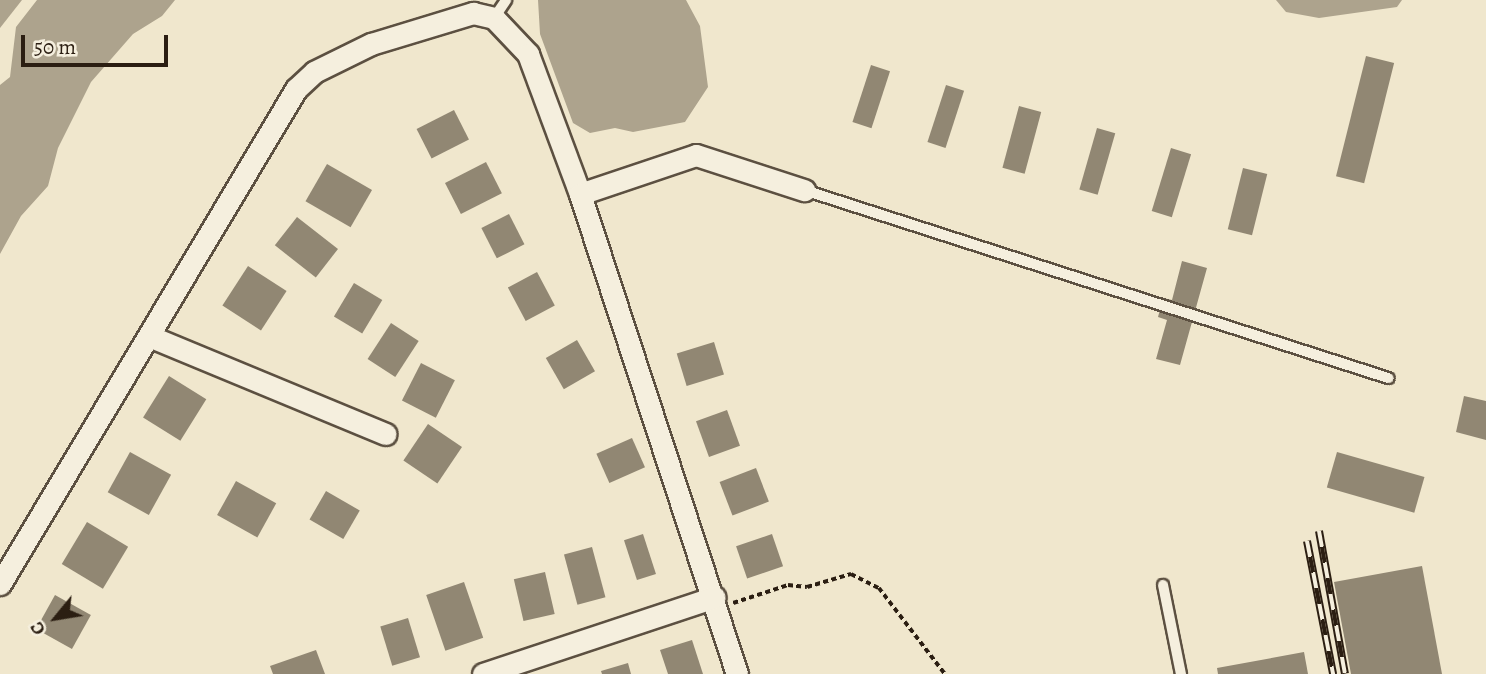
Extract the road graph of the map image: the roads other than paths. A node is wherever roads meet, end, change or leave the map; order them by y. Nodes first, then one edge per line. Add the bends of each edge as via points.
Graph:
1 (506, 0) edge
2 (494, 19) junction
3 (804, 190) joint
4 (580, 194) junction
5 (149, 336) junction
6 (1388, 378) dead end
7 (386, 434) dead end
8 (0, 584) edge
9 (1163, 585) dead end
10 (715, 597) junction
11 (483, 674) edge
12 (737, 674) edge
13 (1181, 674) edge

1 - 2 lane
2 - 4 street via 528,54
2 - 5 street via 473,13 412,28 314,72 296,89 266,134
3 - 4 street via 696,155
3 - 6 lane
4 - 10 street
5 - 7 street
5 - 8 street
9 - 13 lane
10 - 11 street
10 - 12 street

